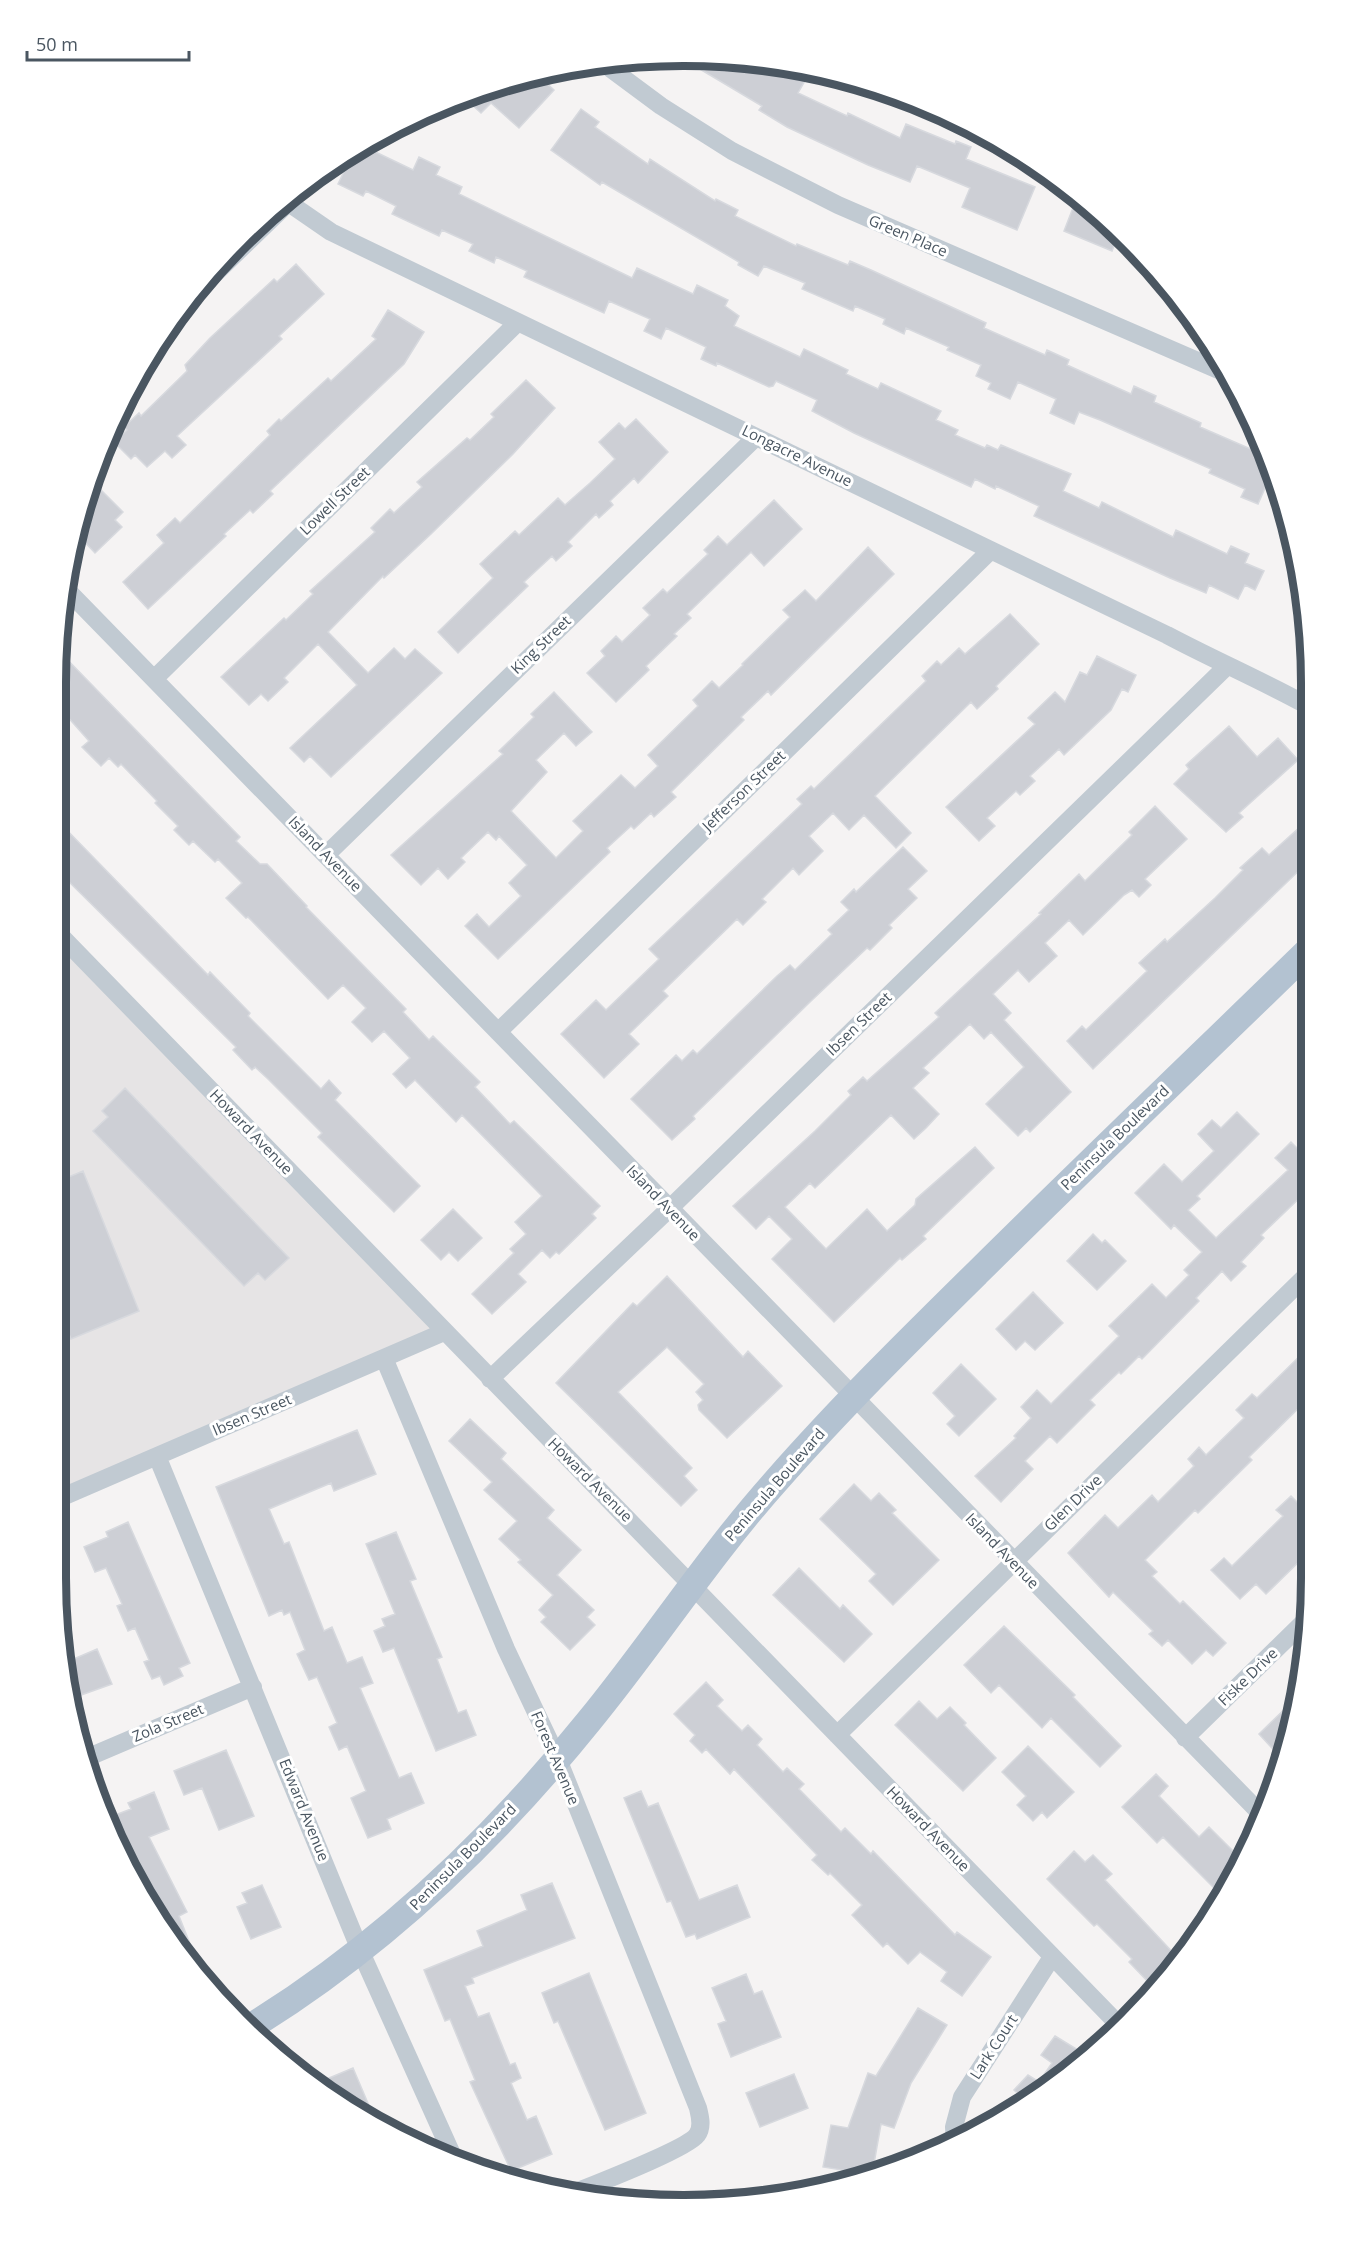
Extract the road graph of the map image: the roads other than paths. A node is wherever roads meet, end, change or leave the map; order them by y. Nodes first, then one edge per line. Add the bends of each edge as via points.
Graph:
1 (613, 70) edge
2 (292, 207) edge
3 (517, 323) junction
4 (1214, 368) edge
5 (756, 436) junction
6 (990, 551) junction
7 (72, 595) edge
8 (1226, 667) junction
9 (154, 680) junction
10 (1301, 702) edge
11 (326, 855) junction
12 (66, 941) edge
13 (1301, 958) edge
14 (498, 1032) junction
15 (669, 1209) junction
16 (1301, 1281) edge
17 (444, 1332) junction
18 (384, 1358) junction
19 (490, 1379) junction
20 (852, 1397) junction
21 (157, 1456) junction
22 (66, 1495) edge
23 (1013, 1562) junction
24 (692, 1583) junction
25 (1299, 1627) edge
26 (253, 1687) junction
27 (837, 1735) junction
28 (1185, 1738) junction
29 (93, 1755) edge
30 (558, 1759) junction
31 (1256, 1809) edge
32 (360, 1950) junction
33 (1052, 1957) junction
34 (1114, 2020) edge
35 (256, 2023) edge
36 (954, 2132) edge
37 (450, 2149) edge
38 (587, 2187) edge

1 - 4 street, Green Place via 732,151 838,206
2 - 3 street, Longacre Avenue via 332,232
3 - 5 street, Longacre Avenue
3 - 9 street, Lowell Street
5 - 6 street, Longacre Avenue
5 - 11 street, King Street
6 - 8 street, Longacre Avenue via 1167,634
6 - 14 street, Jefferson Street
7 - 9 street, Island Avenue
8 - 10 street, Longacre Avenue via 1253,676
8 - 15 street, Ibsen Street
9 - 11 street, Island Avenue
11 - 14 street, Island Avenue
12 - 17 street, Howard Avenue
13 - 20 main road, Peninsula Boulevard
14 - 15 street, Island Avenue
15 - 19 street, Ibsen Street
15 - 20 street, Island Avenue
16 - 23 street, Glen Drive
17 - 18 street, Ibsen Street
17 - 19 street, Howard Avenue
18 - 21 street, Ibsen Street
18 - 30 street, Forest Avenue via 506,1649
19 - 24 street, Howard Avenue
20 - 23 street, Island Avenue
20 - 24 main road, Peninsula Boulevard via 773,1483
21 - 22 street, Ibsen Street
21 - 26 street, Edward Avenue
23 - 27 street, Glen Drive
23 - 28 street, Island Avenue
24 - 27 street, Howard Avenue
24 - 30 main road, Peninsula Boulevard
25 - 28 street, Fiske Drive
26 - 29 street, Zola Street
26 - 32 street, Edward Avenue
27 - 33 street, Howard Avenue
28 - 31 street, Island Avenue
30 - 32 main road, Peninsula Boulevard via 410,1910
30 - 38 street, Forest Avenue via 698,2108 701,2124 697,2135 673,2150
32 - 35 main road, Peninsula Boulevard
32 - 37 street, Edward Avenue
33 - 34 street, Howard Avenue
33 - 36 street, Lark Court via 962,2097

